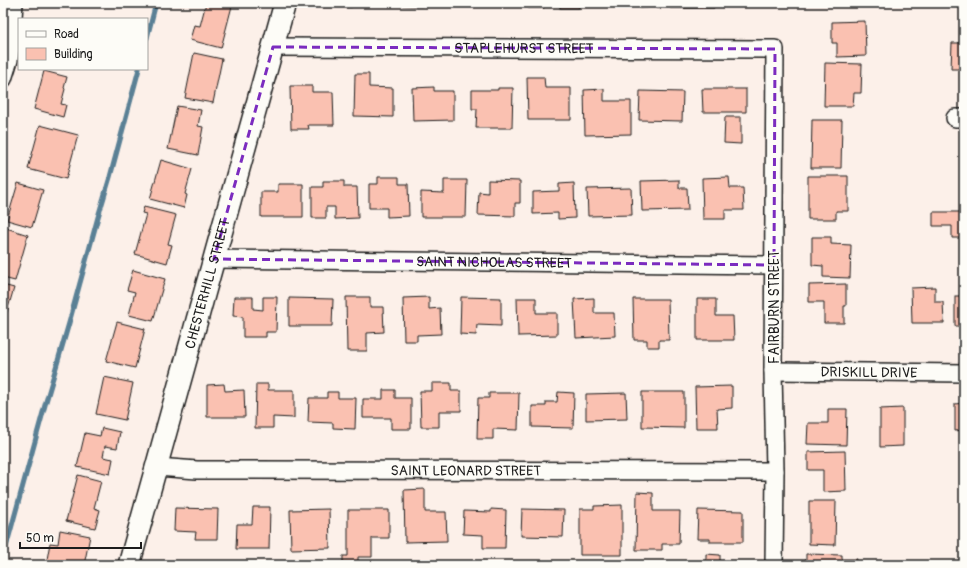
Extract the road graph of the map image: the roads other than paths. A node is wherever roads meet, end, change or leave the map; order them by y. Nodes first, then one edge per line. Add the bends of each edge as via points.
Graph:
1 (14, 3) edge
2 (285, 3) edge
3 (273, 47) junction
4 (775, 49) joint
5 (3, 79) edge
6 (214, 259) junction
7 (774, 265) junction
8 (773, 371) junction
9 (964, 372) edge
10 (156, 467) junction
11 (774, 471) junction
12 (129, 565) edge
13 (774, 565) edge

1 - 5 street via 11,47
2 - 3 street, CHESTERHILL STREET
3 - 4 street, STAPLEHURST STREET
3 - 6 street, CHESTERHILL STREET
4 - 7 street, FAIRBURN STREET
6 - 7 street, SAINT NICHOLAS STREET
6 - 10 street, CHESTERHILL STREET
7 - 8 street, FAIRBURN STREET
8 - 9 street, DRISKILL DRIVE
8 - 11 street, FAIRBURN STREET
10 - 11 street, SAINT LEONARD STREET via 197,470
10 - 12 street, CHESTERHILL STREET
11 - 13 street, FAIRBURN STREET

